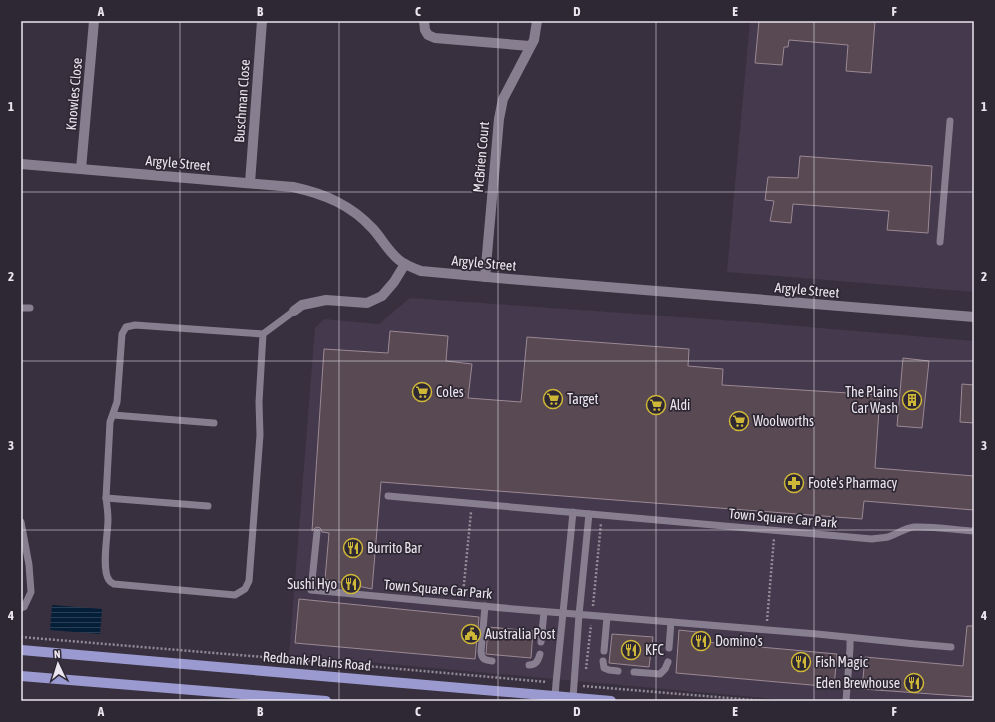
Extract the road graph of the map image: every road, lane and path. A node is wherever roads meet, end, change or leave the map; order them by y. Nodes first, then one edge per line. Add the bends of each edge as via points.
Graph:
1 (94, 21) edge
2 (262, 21) edge
3 (424, 21) edge
4 (537, 21) edge
5 (530, 46) junction
6 (950, 121) dead end
7 (21, 164) edge
8 (81, 169) junction
9 (250, 183) junction
10 (940, 242) dead end
11 (405, 264) junction
12 (485, 277) junction
13 (21, 308) edge
14 (30, 308) dead end
15 (294, 311) joint
16 (974, 317) edge
17 (263, 334) junction
18 (113, 415) junction
19 (214, 423) dead end
20 (388, 496) dead end
21 (106, 498) junction
22 (472, 503) junction
23 (208, 506) dead end
24 (572, 512) junction
25 (588, 514) junction
26 (602, 515) junction
27 (21, 522) edge
28 (775, 530) junction
29 (974, 531) edge
30 (317, 532) dead end
31 (462, 604) junction
32 (486, 606) junction
33 (21, 608) edge
34 (544, 612) junction
35 (563, 613) junction
36 (579, 615) junction
37 (592, 616) junction
38 (606, 617) junction
39 (671, 622) junction
40 (766, 630) junction
41 (21, 637) edge
42 (850, 638) junction
43 (541, 642) dead end
44 (951, 646) dead end
45 (669, 648) dead end
46 (21, 650) edge
47 (604, 651) dead end
48 (540, 654) dead end
49 (492, 661) dead end
50 (603, 661) dead end
51 (668, 662) dead end
52 (529, 665) dead end
53 (586, 670) dead end
54 (618, 671) dead end
55 (634, 672) dead end
56 (21, 676) edge
57 (556, 683) junction
58 (574, 684) junction
59 (556, 699) edge
60 (573, 700) edge
61 (326, 701) edge
62 (610, 701) edge
63 (765, 701) edge
64 (846, 701) edge

1 - 8 street, Knowles Close
2 - 9 street, Buschman Close
3 - 5 street via 428,35 435,38
4 - 5 street, McBrien Court via 534,40
5 - 12 street, McBrien Court via 503,100 499,119
6 - 10 lane
7 - 8 street, Argyle Street
8 - 9 street, Argyle Street
9 - 11 street, Argyle Street via 308,190 343,205 362,217 393,254
11 - 12 street, Argyle Street via 421,271
11 - 15 street via 382,296 367,303 326,300 302,305
12 - 16 street, Argyle Street
13 - 14 lane
15 - 17 lane
17 - 18 lane via 135,325 126,327 122,334 117,402
17 - 21 lane via 260,435 249,581 245,589 235,595 114,584 108,580 106,571
18 - 19 lane
18 - 21 lane via 110,422
20 - 22 lane, Town Square Car Park
21 - 23 lane
22 - 24 lane, Town Square Car Park
22 - 31 path
24 - 25 lane, Town Square Car Park
24 - 35 lane
25 - 26 lane, Town Square Car Park
25 - 36 lane
26 - 28 lane, Town Square Car Park
26 - 37 path
27 - 33 lane via 31,592
28 - 29 lane, Town Square Car Park via 872,538 926,527
28 - 40 path
30 - 31 lane, Town Square Car Park via 311,590
31 - 32 lane, Town Square Car Park
32 - 34 lane, Town Square Car Park
32 - 49 lane via 481,652 485,660
34 - 35 lane, Town Square Car Park
34 - 43 lane
35 - 36 lane, Town Square Car Park
35 - 57 lane
36 - 37 lane, Town Square Car Park
36 - 58 lane
37 - 38 lane, Town Square Car Park
37 - 53 path
38 - 39 lane, Town Square Car Park
38 - 47 lane
39 - 40 lane, Town Square Car Park
39 - 45 lane
40 - 42 lane, Town Square Car Park
41 - 57 path
42 - 44 lane, Town Square Car Park
42 - 64 lane
46 - 59 main road, Redbank Plains Road via 287,672
48 - 52 lane via 539,660
50 - 54 lane via 604,668
51 - 55 lane via 660,674
56 - 61 main road
57 - 59 lane
58 - 60 lane
58 - 63 path
59 - 60 main road, Redbank Plains Road
60 - 62 main road, Redbank Plains Road

